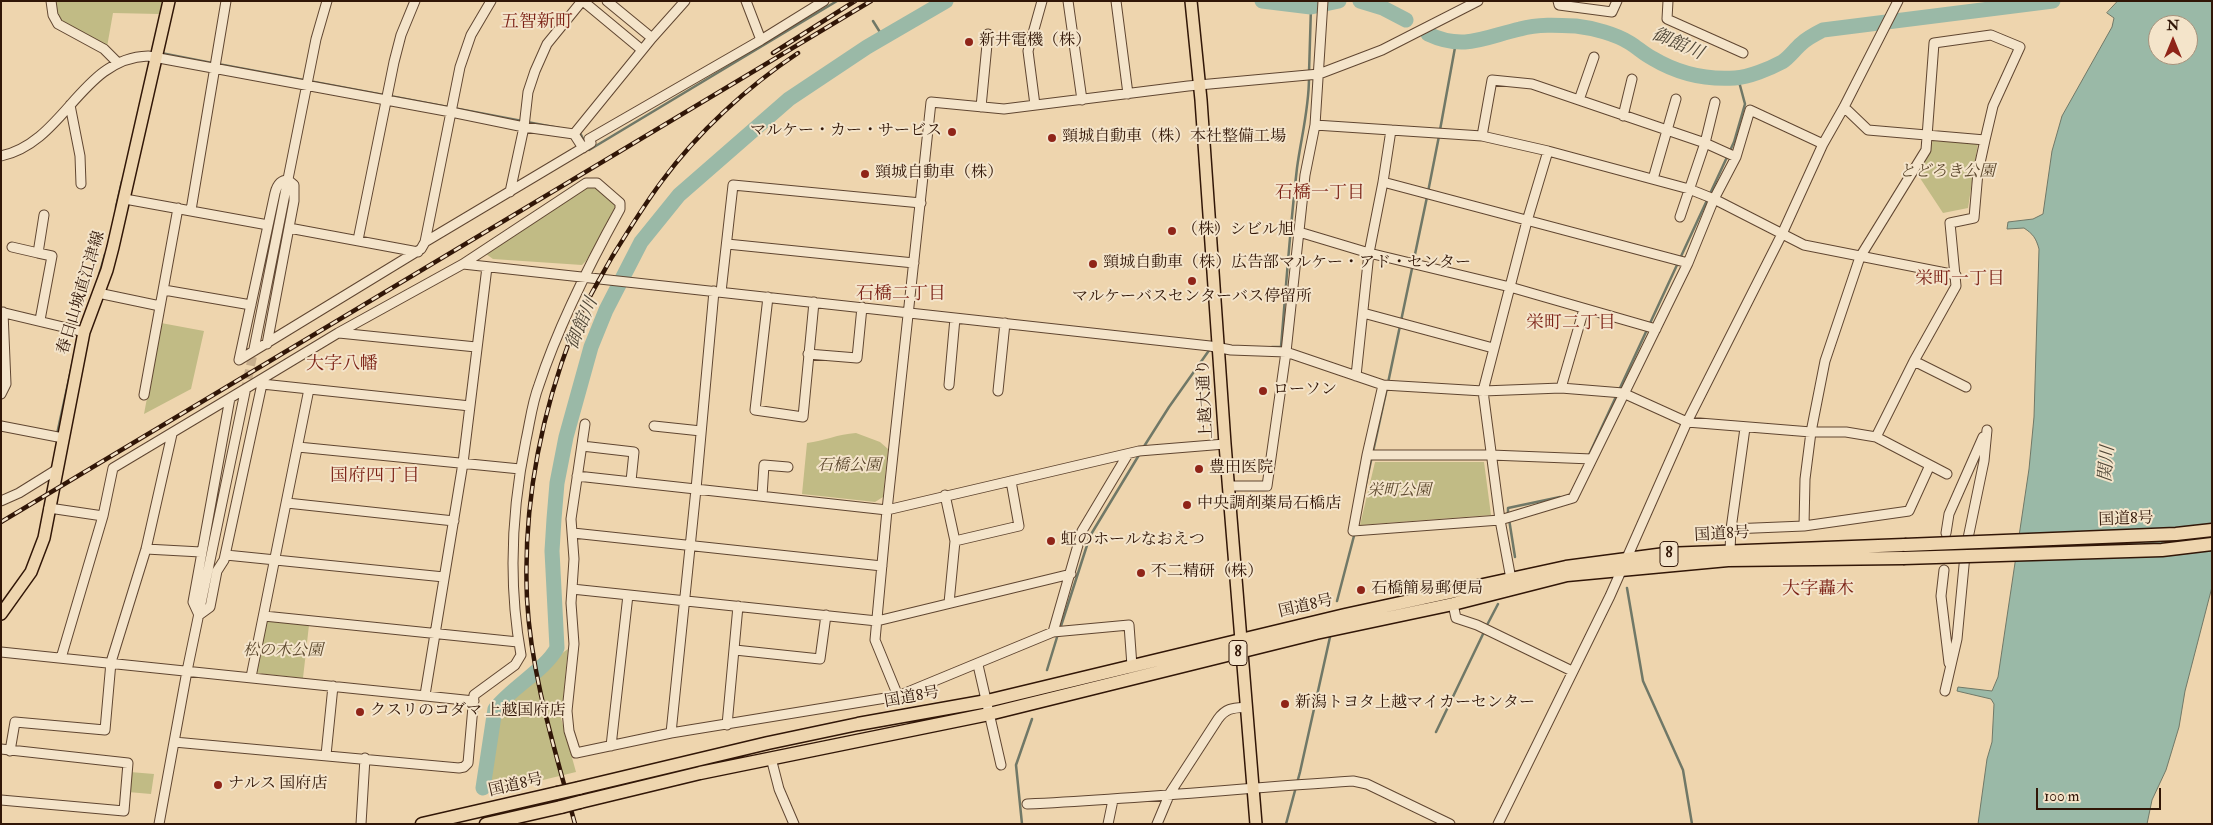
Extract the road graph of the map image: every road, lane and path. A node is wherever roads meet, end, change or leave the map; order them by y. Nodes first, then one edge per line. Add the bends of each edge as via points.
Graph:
1 (51, 1) edge
2 (169, 1) edge
3 (226, 1) edge
4 (327, 1) edge
5 (415, 1) edge
6 (491, 1) edge
7 (582, 1) edge
8 (606, 1) edge
9 (685, 1) edge
10 (746, 1) edge
11 (824, 1) edge
12 (1042, 1) edge
13 (1068, 1) edge
14 (1116, 1) edge
15 (1323, 1) edge
16 (1478, 1) edge
17 (1558, 1) edge
18 (1617, 1) edge
19 (1668, 1) edge
20 (1898, 1) edge
21 (1191, 2) edge
22 (988, 34) dead end
23 (652, 38) junction
24 (761, 40) junction
25 (642, 50) junction
26 (1743, 53) dead end
27 (156, 57) junction
28 (1594, 57) dead end
29 (117, 62) junction
30 (216, 70) junction
31 (1319, 74) junction
32 (1632, 79) dead end
33 (307, 86) junction
34 (1200, 86) junction
35 (1128, 94) junction
36 (1676, 99) dead end
37 (1082, 100) junction
38 (1579, 100) junction
39 (387, 102) junction
40 (1715, 102) dead end
41 (70, 105) junction
42 (1035, 105) junction
43 (1844, 107) junction
44 (981, 108) junction
45 (451, 112) junction
46 (1623, 116) junction
47 (1315, 125) junction
48 (524, 127) junction
49 (1391, 130) junction
50 (1666, 130) junction
51 (574, 134) junction
52 (1927, 135) junction
53 (1482, 136) junction
54 (1985, 140) junction
55 (1705, 144) junction
56 (1823, 144) junction
57 (582, 148) junction
58 (1548, 152) junction
59 (1, 156) edge
60 (1736, 157) junction
61 (1653, 179) junction
62 (288, 180) junction
63 (1383, 182) junction
64 (81, 184) dead end
65 (1689, 190) junction
66 (510, 192) junction
67 (125, 199) junction
68 (1714, 199) junction
69 (920, 203) junction
70 (178, 208) junction
71 (191, 210) junction
72 (44, 215) dead end
73 (1680, 217) dead end
74 (1527, 221) junction
75 (268, 225) junction
76 (290, 228) junction
77 (1299, 232) junction
78 (1782, 234) junction
79 (358, 240) junction
80 (425, 242) junction
81 (727, 244) junction
82 (12, 247) dead end
83 (418, 252) junction
84 (38, 253) junction
85 (1369, 253) junction
86 (1860, 257) junction
87 (914, 263) junction
88 (1688, 263) junction
89 (463, 264) junction
90 (487, 267) junction
91 (1956, 275) junction
92 (585, 277) junction
93 (1510, 287) junction
94 (164, 290) junction
95 (718, 292) junction
96 (98, 293) junction
97 (768, 297) junction
98 (814, 302) junction
99 (251, 305) junction
100 (160, 306) junction
101 (862, 308) junction
102 (1584, 309) junction
103 (2, 312) edge
104 (909, 312) junction
105 (1363, 312) junction
106 (956, 318) junction
107 (40, 320) junction
108 (1005, 323) junction
109 (1656, 329) junction
110 (84, 332) junction
111 (338, 333) junction
112 (267, 344) junction
113 (476, 347) junction
114 (1220, 347) junction
115 (1494, 348) junction
116 (254, 349) tunnel mouth
117 (1286, 352) junction
118 (808, 354) junction
119 (1914, 361) junction
120 (1356, 376) junction
121 (264, 380) junction
122 (949, 384) dead end
123 (1383, 386) junction
124 (1966, 387) dead end
125 (1561, 388) junction
126 (310, 389) junction
127 (998, 391) dead end
128 (1483, 391) junction
129 (245, 392) tunnel mouth
130 (1623, 393) junction
131 (1, 394) edge
132 (144, 395) dead end
133 (230, 398) junction
134 (470, 406) junction
135 (1687, 422) junction
136 (585, 424) dead end
137 (1, 426) edge
138 (654, 426) dead end
139 (1745, 428) junction
140 (701, 431) junction
141 (1811, 432) junction
142 (172, 434) junction
143 (1876, 437) junction
144 (62, 438) junction
145 (1225, 444) junction
146 (298, 446) junction
147 (582, 446) junction
148 (1128, 454) junction
149 (1491, 454) junction
150 (1367, 455) junction
151 (1592, 459) junction
152 (464, 463) junction
153 (1930, 465) junction
154 (788, 467) dead end
155 (56, 470) junction
156 (520, 470) junction
157 (1947, 474) dead end
158 (577, 476) junction
159 (631, 481) junction
160 (1010, 481) junction
161 (1229, 486) junction
162 (696, 489) junction
163 (945, 495) junction
164 (762, 496) junction
165 (1, 500) edge
166 (287, 503) junction
167 (49, 508) junction
168 (887, 510) junction
169 (102, 516) junction
170 (454, 520) junction
171 (1500, 520) junction
172 (1804, 526) junction
173 (1731, 529) junction
174 (2212, 530) edge
175 (573, 533) junction
176 (1946, 533) dead end
177 (955, 541) junction
178 (2212, 544) edge
179 (690, 545) junction
180 (146, 549) junction
181 (1966, 549) junction
182 (1730, 550) junction
183 (201, 552) junction
184 (1904, 552) junction
185 (226, 555) junction
186 (275, 560) junction
187 (1623, 565) junction
188 (882, 566) junction
189 (1944, 570) dead end
190 (1071, 574) junction
191 (444, 578) junction
192 (1511, 579) junction
193 (572, 589) junction
194 (628, 595) junction
195 (685, 601) junction
196 (949, 603) junction
197 (1453, 604) junction
198 (738, 606) junction
199 (1, 614) edge
200 (199, 615) junction
201 (826, 615) junction
202 (264, 616) junction
203 (877, 621) junction
204 (1055, 632) junction
205 (435, 635) junction
206 (518, 642) junction
207 (1241, 646) junction
208 (735, 650) junction
209 (1, 652) edge
210 (61, 658) junction
211 (111, 662) junction
212 (978, 665) junction
213 (1132, 666) junction
214 (187, 671) junction
215 (1572, 671) junction
216 (251, 677) junction
217 (333, 686) junction
218 (425, 695) junction
219 (898, 696) junction
220 (474, 701) junction
221 (1246, 707) junction
222 (988, 708) junction
223 (727, 725) junction
224 (671, 733) junction
225 (174, 742) junction
226 (611, 746) junction
227 (6, 750) edge
228 (326, 754) junction
229 (365, 758) junction
230 (771, 758) junction
231 (1001, 765) dead end
232 (1254, 787) junction
233 (1170, 794) junction
234 (1, 800) edge
235 (1114, 800) junction
236 (1027, 804) dead end
237 (159, 824) edge
238 (360, 824) edge
239 (422, 824) edge
240 (486, 824) edge
241 (794, 824) edge
242 (1108, 824) edge
243 (1157, 824) edge
244 (1256, 824) edge
245 (1450, 824) edge
246 (1498, 824) edge

1 - 29 street via 58,24 104,49
2 - 27 main road, 春日山城直江津線
3 - 30 street
4 - 33 street
5 - 39 street via 401,36
6 - 45 street via 466,49
7 - 25 street
7 - 48 street via 540,59 528,92
8 - 23 street
9 - 23 street
10 - 24 street
11 - 24 street
12 - 42 street via 1028,51
13 - 37 street
14 - 35 street
15 - 31 street
16 - 31 street via 1382,50
17 - 18 street via 1560,5 1612,12
19 - 26 street via 1667,19
20 - 43 street
21 - 34 main road, 上越大通り
22 - 44 street
23 - 25 street
24 - 57 street via 589,139 591,143
25 - 51 street
27 - 29 street
27 - 30 street
27 - 67 main road, 春日山城直江津線
28 - 38 street
29 - 41 street
30 - 33 street
30 - 71 street
31 - 34 street
31 - 47 street
32 - 46 street
33 - 39 street
33 - 62 street
34 - 35 street
34 - 114 main road, 上越大通り
35 - 37 street
36 - 50 street
37 - 42 street
38 - 46 street
38 - 53 street via 1532,84 1492,80
39 - 45 street
39 - 79 street
40 - 55 street
41 - 59 street via 42,137
41 - 64 street via 80,156
42 - 44 street
43 - 52 street via 1868,130
43 - 56 street
44 - 69 street via 931,102
45 - 48 street
45 - 80 street
46 - 50 street
47 - 49 street
47 - 77 street via 1306,166
48 - 51 street
48 - 66 street
49 - 53 street
49 - 63 street
50 - 55 street
50 - 61 street
51 - 57 street
52 - 54 street
52 - 54 street via 1934,43 1991,35 2020,47 1993,106
52 - 86 street via 1926,150
53 - 58 street
54 - 91 street via 1974,218 1950,223
55 - 60 street
55 - 65 street
56 - 60 street via 1750,110
56 - 78 street
57 - 66 street
58 - 61 street
58 - 74 street
60 - 68 street
61 - 65 street
62 - 75 street via 282,181 277,188
62 - 76 street via 295,190
62 - 116 street
63 - 74 street
63 - 85 street
65 - 68 street
65 - 73 street
66 - 80 street
67 - 70 street
67 - 96 main road, 春日山城直江津線
68 - 78 street
68 - 88 street
69 - 81 street via 733,185
69 - 87 street
70 - 71 street
70 - 94 street
71 - 75 street
72 - 84 street
74 - 88 street
74 - 93 street
75 - 99 street
76 - 79 street
76 - 112 street
77 - 85 street
77 - 117 street
78 - 86 street via 1804,245
78 - 135 street
79 - 83 street
80 - 83 street
81 - 87 street
81 - 95 street
82 - 84 street
83 - 112 street
84 - 107 street via 52,256
85 - 93 street
85 - 105 street
86 - 91 street
86 - 141 street via 1825,361
87 - 104 street
88 - 109 street
89 - 90 street
89 - 92 street via 582,185 594,182 618,200 620,209
89 - 111 street
90 - 92 street
90 - 113 street
91 - 119 street via 1956,286
92 - 95 street
92 - 156 street via 538,385
93 - 102 street
93 - 115 street
94 - 99 street
94 - 100 street
95 - 97 street
95 - 140 street
96 - 100 street
96 - 110 main road, 春日山城直江津線
97 - 98 street
97 - 118 street via 755,410 803,417
98 - 101 street
98 - 118 street
99 - 112 street via 239,360
100 - 132 street
101 - 104 street
101 - 118 street via 857,358
102 - 109 street
102 - 125 street
103 - 107 street
103 - 131 street via 6,384
104 - 106 street
104 - 168 street
105 - 115 street
105 - 120 street
106 - 108 street
106 - 122 street
107 - 110 street
108 - 114 street
108 - 127 street
109 - 130 street
110 - 144 main road, 春日山城直江津線
111 - 113 street
111 - 121 street
113 - 134 street
114 - 117 street
114 - 145 main road, 上越大通り
115 - 128 street
117 - 120 street
117 - 161 street via 1267,486
119 - 124 street
119 - 143 street
120 - 123 street
121 - 126 street
121 - 133 street
121 - 185 street
123 - 128 street
123 - 150 street
125 - 128 street
125 - 130 street
126 - 134 street
126 - 146 street
128 - 149 street
129 - 200 street
130 - 135 street
130 - 151 street
133 - 142 street
133 - 183 street
134 - 152 street
135 - 139 street
135 - 187 street
136 - 147 street
137 - 144 street
138 - 140 street
139 - 141 street
139 - 173 street
140 - 162 street
141 - 143 street via 1846,432
141 - 172 street
142 - 169 street via 113,468
142 - 180 street
143 - 153 street
144 - 155 main road, 春日山城直江津線
145 - 148 street
145 - 161 main road, 上越大通り
146 - 152 street
146 - 166 street
147 - 158 street
147 - 159 street via 634,452
148 - 160 street
148 - 190 street via 1082,531
149 - 150 street
149 - 151 street
149 - 171 street
150 - 171 street via 1353,531
151 - 171 street via 1573,498
152 - 156 street
152 - 170 street
153 - 157 street
153 - 172 street via 1909,511
154 - 164 street via 764,465
155 - 165 street via 14,496
155 - 167 main road, 春日山城直江津線
156 - 206 street via 512,553
158 - 159 street
158 - 175 street via 572,510
159 - 162 street
160 - 163 street
160 - 177 street via 1019,526
161 - 207 main road, 上越大通り
162 - 164 street
162 - 179 street
163 - 168 street
163 - 177 street
164 - 168 street
166 - 170 street
166 - 186 street
167 - 169 street
167 - 199 main road, 春日山城直江津線 via 37,560
168 - 188 street
169 - 210 street
170 - 191 street
171 - 192 street
172 - 173 street
173 - 182 street
174 - 181 highway, 国道8号 / 8, bridge
175 - 179 street
175 - 193 street
176 - 181 street via 1949,514 1987,430
177 - 196 street
178 - 181 highway, 国道8号 / 8, bridge via 2162,550
179 - 188 street
179 - 195 street
180 - 183 street
180 - 211 street
181 - 184 highway, 国道8号 / 8, bridge
181 - 189 street via 1957,639 1946,691 1950,666 1941,596
182 - 184 highway, 国道8号 / 8
182 - 187 highway, 国道8号 / 8 via 1666,554
183 - 200 street via 193,602
184 - 187 highway, 国道8号 / 8
185 - 186 street
185 - 200 street via 217,571 210,607
186 - 191 street
186 - 202 street
187 - 192 highway, 国道8号 / 8 via 1592,563
187 - 197 highway, 国道8号 / 8 via 1567,575
187 - 215 street
188 - 203 street
190 - 196 street
190 - 204 street
191 - 205 street
192 - 207 highway, 国道8号 / 8
193 - 194 street
193 - 226 street via 574,644 567,711 569,731 576,753
194 - 195 street
194 - 226 street
195 - 198 street
195 - 224 street
196 - 203 street
197 - 207 highway, 国道8号 / 8
197 - 215 street via 1456,618 1478,625
198 - 201 street
198 - 208 street
200 - 214 street
201 - 203 street
201 - 208 street via 820,659
202 - 205 street
202 - 216 street
203 - 219 street via 875,640
204 - 212 street
204 - 213 street via 1130,625
205 - 206 street
205 - 218 street
206 - 220 street via 520,660 474,695
207 - 213 highway, 国道8号 / 8
207 - 221 main road, 上越大通り
207 - 222 highway, 国道8号 / 8
208 - 223 street
209 - 210 street
210 - 211 street
211 - 214 street
211 - 227 street via 105,730 14,722
212 - 219 street
212 - 222 street
213 - 222 highway, 国道8号 / 8
214 - 216 street
214 - 225 street
215 - 246 street
216 - 217 street
217 - 218 street
217 - 228 street
218 - 220 street
219 - 223 street
220 - 229 street via 468,761 464,767
221 - 232 main road, 上越大通り
221 - 233 street via 1223,712
222 - 230 highway, 国道8号 / 8
222 - 231 street
222 - 239 highway, 国道8号 / 8, bridge via 858,724
223 - 224 street
224 - 226 street
225 - 228 street
225 - 237 street
227 - 234 street via 128,763 124,811
228 - 229 street
229 - 238 street
230 - 240 highway, 国道8号 / 8, bridge
230 - 241 street via 779,789
232 - 233 street
232 - 244 main road, 上越大通り
232 - 245 street via 1368,784
233 - 235 street
233 - 243 street
235 - 236 street
235 - 242 street

